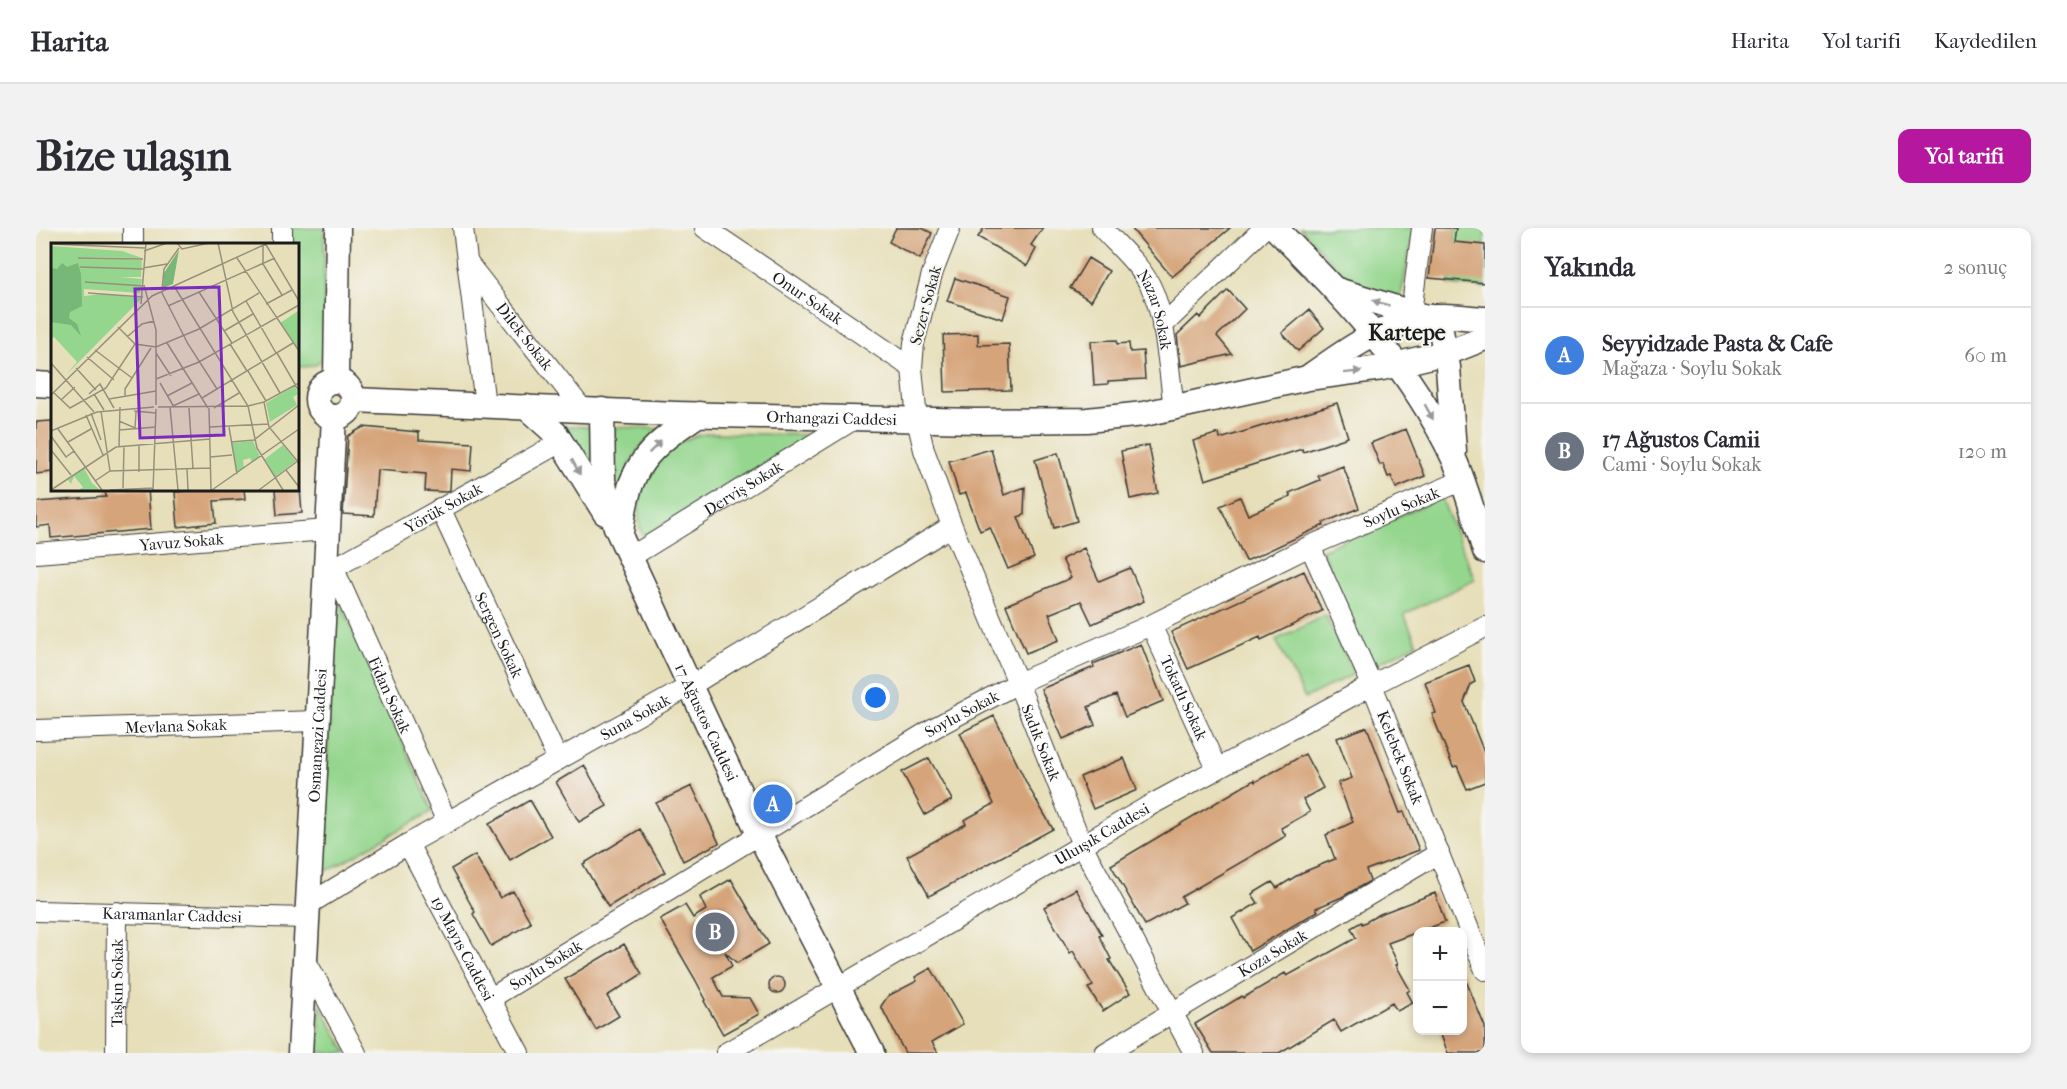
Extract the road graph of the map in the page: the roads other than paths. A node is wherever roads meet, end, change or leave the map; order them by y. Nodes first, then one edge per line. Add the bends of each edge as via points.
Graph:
1 (338, 228) edge
2 (463, 228) edge
3 (705, 228) edge
4 (950, 228) edge
5 (1102, 228) edge
6 (1264, 228) edge
7 (1275, 228) edge
8 (1422, 228) edge
9 (467, 262) junction
10 (1336, 290) junction
11 (1418, 315) junction
12 (1485, 319) edge
13 (1162, 326) junction
14 (1374, 335) junction
15 (1485, 338) edge
16 (1446, 353) junction
17 (1398, 365) junction
18 (912, 368) junction
19 (1308, 378) junction
20 (336, 381) junction
21 (36, 384) edge
22 (51, 385) edge
23 (307, 398) edge
24 (354, 400) junction
25 (485, 405) junction
26 (526, 406) junction
27 (1174, 408) junction
28 (592, 410) junction
29 (699, 414) junction
30 (334, 417) junction
31 (856, 418) junction
32 (917, 420) junction
33 (561, 442) junction
34 (1467, 483) edge
35 (440, 508) junction
36 (952, 526) junction
37 (327, 530) junction
38 (1310, 546) junction
39 (625, 548) junction
40 (1485, 551) edge
41 (36, 553) edge
42 (329, 570) junction
43 (1151, 625) junction
44 (1485, 627) edge
45 (1018, 683) junction
46 (1372, 685) junction
47 (690, 686) junction
48 (316, 721) junction
49 (36, 730) edge
50 (558, 760) junction
51 (1217, 769) junction
52 (447, 822) junction
53 (760, 836) junction
54 (408, 844) junction
55 (1082, 845) junction
56 (1439, 853) junction
57 (36, 911) edge
58 (308, 911) junction
59 (117, 912) junction
60 (305, 959) junction
61 (1485, 970) edge
62 (837, 988) junction
63 (490, 998) junction
64 (1171, 1013) junction
65 (116, 1053) edge
66 (300, 1053) edge
67 (356, 1053) edge
68 (519, 1053) edge
69 (726, 1053) edge
70 (872, 1053) edge
71 (1105, 1053) edge
72 (1194, 1053) edge

1 - 20 street
2 - 9 street, Dilek Sokak
3 - 18 street, Onur Sokak
4 - 18 street, Sezer Sokak via 924,301
5 - 13 street, Nazar Sokak via 1150,285
6 - 13 street
7 - 10 street
8 - 11 street
9 - 25 street, Dilek Sokak
9 - 28 street, Dilek Sokak
11 -> 10 street
10 - 14 street
11 - 12 street
11 - 14 street
11 - 16 street via 1441,331
13 - 27 street, Nazar Sokak
14 - 17 street
14 - 19 street
15 - 16 street, Orhangazi Caddesi
16 - 17 street, Orhangazi Caddesi
16 - 34 street
19 -> 17 street, Orhangazi Caddesi
17 -> 34 street via 1419,394
18 - 32 street, Sezer Sokak
19 - 27 street, Orhangazi Caddesi
20 - 23 street via 330,381
20 - 24 street via 351,389
21 - 22 street
23 - 30 street
24 - 25 street, Orhangazi Caddesi
24 - 30 street via 349,411
25 - 26 street, Orhangazi Caddesi
26 - 28 street, Orhangazi Caddesi
26 - 33 street
27 - 32 street, Orhangazi Caddesi via 1087,420
28 - 29 street, Orhangazi Caddesi
28 - 39 street, 17 Ağustos Caddesi via 603,481
29 - 31 street, Orhangazi Caddesi
39 -> 29 street via 624,504 638,467 668,434
30 - 37 street, Osmangazi Caddesi
31 - 32 street, Orhangazi Caddesi
31 - 39 street, Derviş Sokak
32 - 36 street, Sadık Sokak
33 - 35 street, Yörük Sokak
33 -> 39 street
34 - 38 street, Soylu Sokak
34 - 40 street
35 - 42 street, Yörük Sokak
35 - 50 street, Sergen Sokak
36 - 45 street, Sadık Sokak
36 - 47 street, Suna Sokak
37 - 41 street, Yavuz Sokak
37 - 42 street, Osmangazi Caddesi
38 - 43 street, Soylu Sokak
38 - 46 street, Kelebek Sokak
39 - 47 street, 17 Ağustos Caddesi
42 - 48 street, Osmangazi Caddesi
42 - 52 street, Fidan Sokak
43 - 45 street, Soylu Sokak
43 - 51 street, Tokatlı Sokak
44 - 46 street, Uluışık Caddesi
45 - 53 street, Soylu Sokak via 934,728
45 - 55 street, Sadık Sokak
46 - 51 street, Uluışık Caddesi
46 - 56 street, Kelebek Sokak
47 - 50 street, Suna Sokak
47 - 53 street, 17 Ağustos Caddesi
48 - 49 street, Mevlana Sokak
48 - 58 street, Osmangazi Caddesi
50 - 52 street, Suna Sokak
51 - 55 street, Uluışık Caddesi
52 - 54 street, Suna Sokak
53 - 62 street, 17 Ağustos Caddesi
53 - 63 street, Soylu Sokak
54 - 58 street, Suna Sokak
54 - 63 street, 19 Mayıs Caddesi
55 - 62 street, Uluışık Caddesi
55 - 64 street, Sadık Sokak
56 - 61 street, Kelebek Sokak
56 - 64 street, Koza Sokak
57 - 59 street, Karamanlar Caddesi
58 - 59 street, Karamanlar Caddesi
58 - 60 street, Osmangazi Caddesi
59 - 65 street, Taşkın Sokak
60 - 66 street, Osmangazi Caddesi
60 - 67 street
62 - 69 street, Uluışık Caddesi
62 - 70 street, 17 Ağustos Caddesi
63 - 68 street, 19 Mayıs Caddesi
64 - 71 street, Koza Sokak
64 - 72 street, Sadık Sokak

